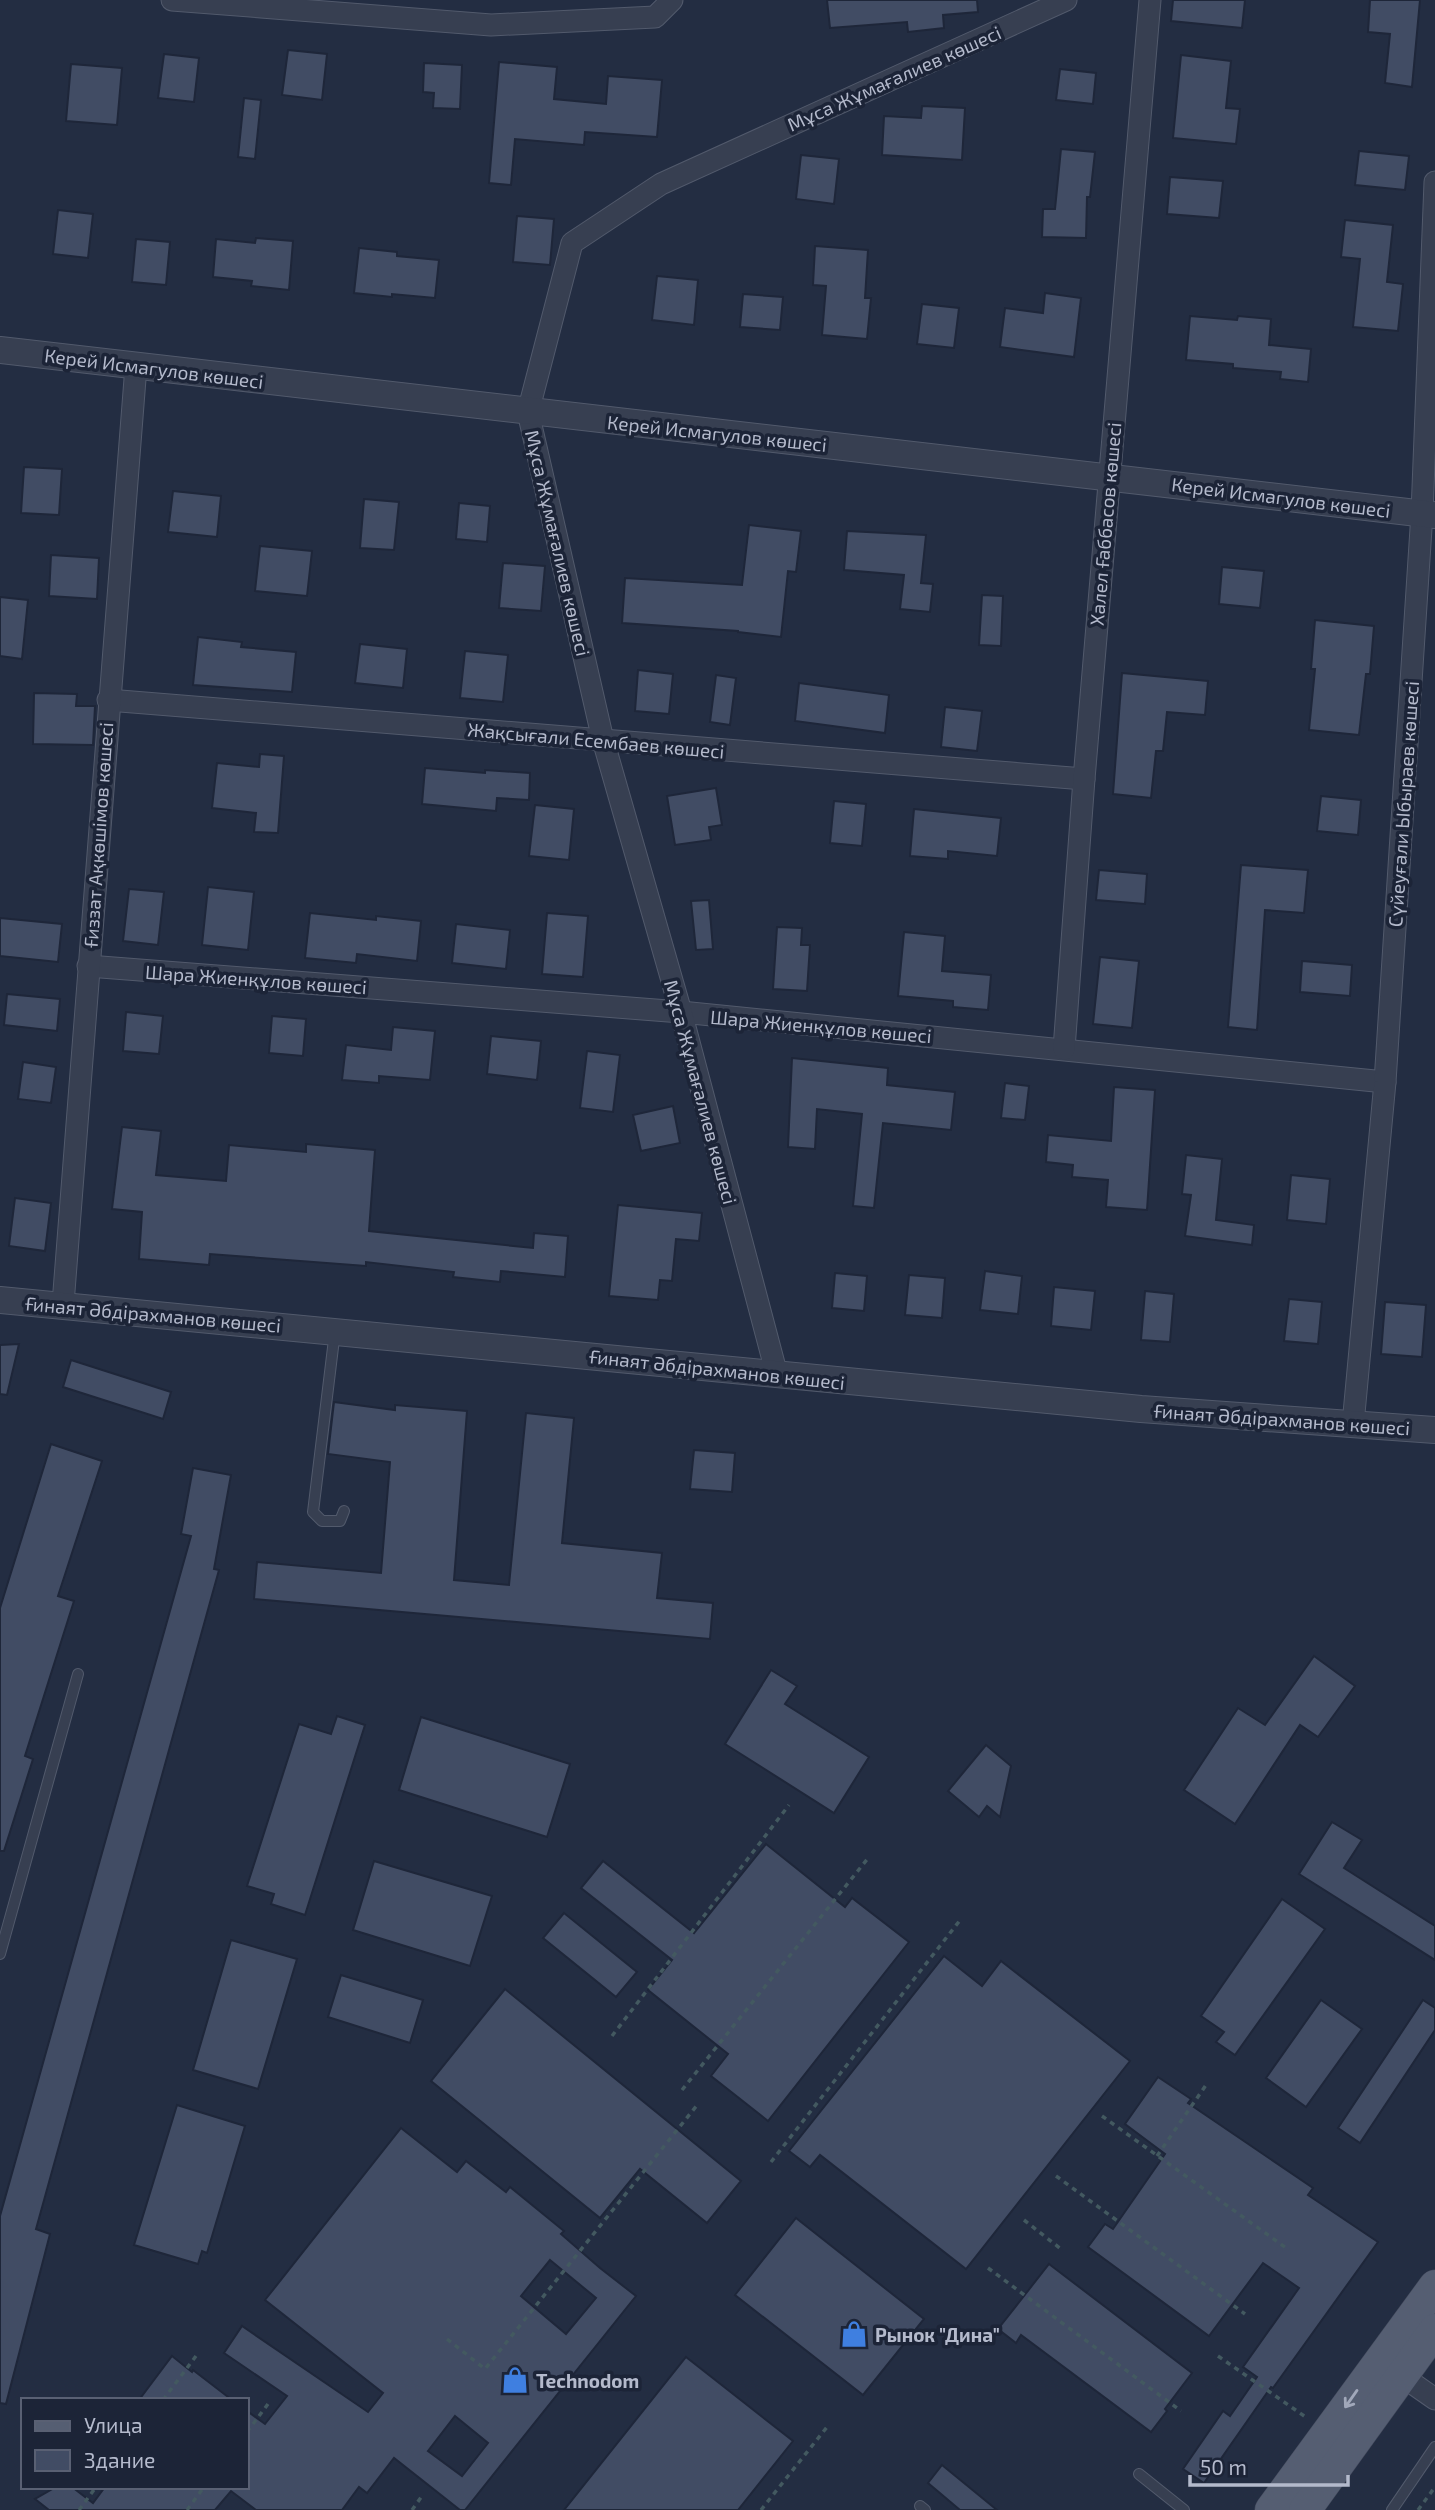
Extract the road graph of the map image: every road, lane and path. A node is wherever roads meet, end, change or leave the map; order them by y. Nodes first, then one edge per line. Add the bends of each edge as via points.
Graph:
1 (172, 0) edge
2 (672, 0) edge
3 (1150, 0) edge
4 (1059, 2) edge
5 (1435, 182) edge
6 (0, 351) edge
7 (136, 366) junction
8 (528, 412) junction
9 (1109, 478) junction
10 (1428, 514) edge
11 (108, 700) junction
12 (603, 740) junction
13 (1084, 779) junction
14 (88, 966) junction
15 (681, 1012) junction
16 (1064, 1049) junction
17 (1385, 1082) junction
18 (0, 1300) edge
19 (64, 1304) junction
20 (335, 1331) junction
21 (777, 1375) junction
22 (1353, 1424) junction
23 (1435, 1430) edge
24 (344, 1511) dead end
25 (78, 1674) dead end
26 (789, 1805) dead end
27 (869, 1857) dead end
28 (961, 1919) dead end
29 (0, 1954) edge
30 (612, 2036) dead end
31 (1206, 2085) dead end
32 (682, 2090) dead end
33 (698, 2104) dead end
34 (1102, 2116) dead end
35 (1157, 2156) junction
36 (771, 2162) dead end
37 (1056, 2176) dead end
38 (1024, 2220) dead end
39 (1061, 2249) dead end
40 (1289, 2250) dead end
41 (988, 2268) dead end
42 (1435, 2286) edge
43 (1245, 2314) dead end
44 (1435, 2330) edge
45 (447, 2339) dead end
46 (200, 2352) dead end
47 (1218, 2356) dead end
48 (1390, 2368) junction
49 (165, 2398) edge
50 (1435, 2399) edge
51 (271, 2400) dead end
52 (1181, 2411) dead end
53 (1314, 2424) dead end
54 (827, 2427) dead end
55 (248, 2431) edge
56 (1435, 2447) edge
57 (1139, 2474) dead end
58 (1435, 2487) edge
59 (95, 2489) edge
60 (203, 2489) edge
61 (422, 2496) dead end
62 (79, 2510) edge
63 (187, 2510) edge
64 (412, 2510) edge
65 (761, 2510) edge
66 (1184, 2510) edge
67 (1271, 2510) edge
68 (1305, 2510) edge
69 (1392, 2510) edge
70 (1418, 2510) edge

1 - 2 street via 491,25 655,16
3 - 9 street, Халел Ғаббасов көшесі
4 - 8 street, Мұса Жұмағалиев көшесі via 661,184 572,243
5 - 10 street, Сүйеуғали Ыбыраев көшесi
6 - 7 street, Керей Исмагулов көшесі
7 - 8 street, Керей Исмагулов көшесі
7 - 11 street, Ғиззат Ақкөшімов көшесi
8 - 9 street, Керей Исмагулов көшесі
8 - 12 street, Мұса Жұмағалиев көшесі
9 - 10 street, Керей Исмагулов көшесі
9 - 13 street, Халел Ғаббасов көшесі
10 - 17 street, Сүйеуғали Ыбыраев көшесi
11 - 12 street, Жақсығали Есембаев көшесi
11 - 14 street, Ғиззат Ақкөшімов көшесi
12 - 13 street, Жақсығали Есембаев көшесi
12 - 15 street, Мұса Жұмағалиев көшесі
13 - 16 street, Халел Ғаббасов көшесі
14 - 15 street, Шара Жиенқұлов көшесі
14 - 19 street, Ғиззат Ақкөшімов көшесi
15 - 16 street, Шара Жиенқұлов көшесі
15 - 21 street, Мұса Жұмағалиев көшесі
16 - 17 street, Шара Жиенқұлов көшесі
17 - 22 street, Сүйеуғали Ыбыраев көшесi
18 - 19 street, Ғинаят Әбдірахманов көшесі
19 - 20 street, Ғинаят Әбдірахманов көшесі
20 - 21 street, Ғинаят Әбдірахманов көшесі
20 - 24 lane via 313,1512 322,1521 340,1521
21 - 22 street, Ғинаят Әбдірахманов көшесі
22 - 23 street, Ғинаят Әбдірахманов көшесі
25 - 29 lane
26 - 30 path
27 - 32 path
28 - 36 path
31 - 35 path
33 - 45 path via 485,2369
34 - 35 path
35 - 40 path
37 - 43 path
38 - 39 path
41 - 52 path
42 - 48 main road
44 - 48 main road
46 - 49 path
47 - 53 path
48 - 50 street
48 -> 67 main road
48 - 68 main road
51 - 55 path
54 - 65 path
56 - 69 lane
57 - 66 lane
58 - 70 path
59 - 62 path
60 - 63 path
61 - 64 path

